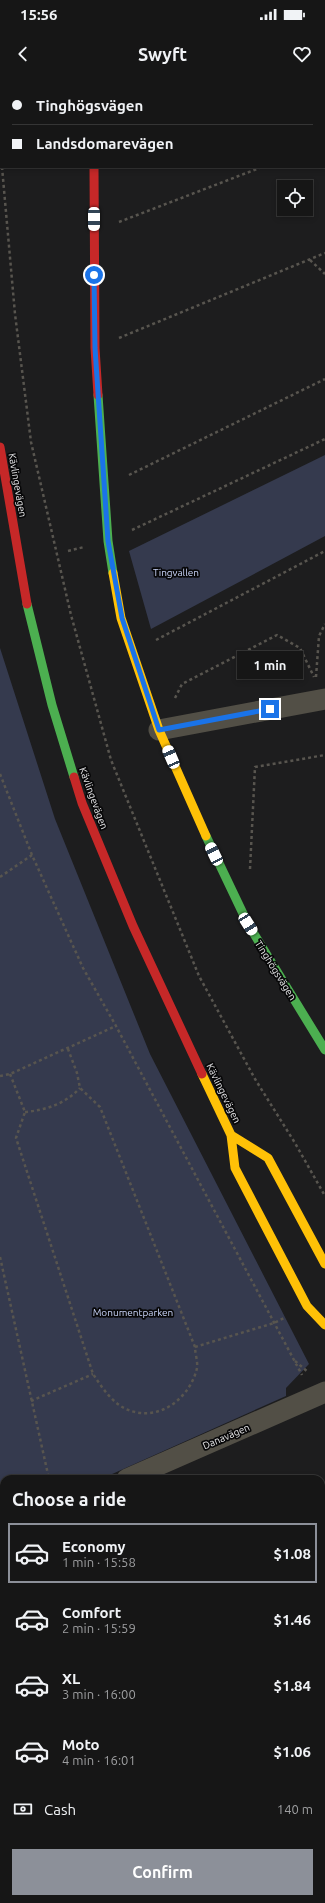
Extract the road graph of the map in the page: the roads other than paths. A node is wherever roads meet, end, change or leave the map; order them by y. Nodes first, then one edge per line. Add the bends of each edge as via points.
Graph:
1 (94, 168) edge
2 (0, 447) edge
3 (325, 698) edge
4 (159, 730) junction
5 (325, 1050) edge
6 (231, 1134) junction
7 (325, 1264) edge
8 (325, 1325) edge
9 (320, 1395) edge
10 (136, 1475) edge

1 - 4 main road, Tinghögsvägen via 95,348 108,541 122,618
2 - 6 main road, Kävlingevägen via 27,605 52,705 82,803 142,947
3 - 4 street
4 - 5 main road, Tinghögsvägen via 194,812 248,924
6 - 7 main road, Kävlingevägen via 268,1158
6 - 8 main road, Kävlingevägen via 235,1168 307,1306
9 - 10 street, Danavägen

